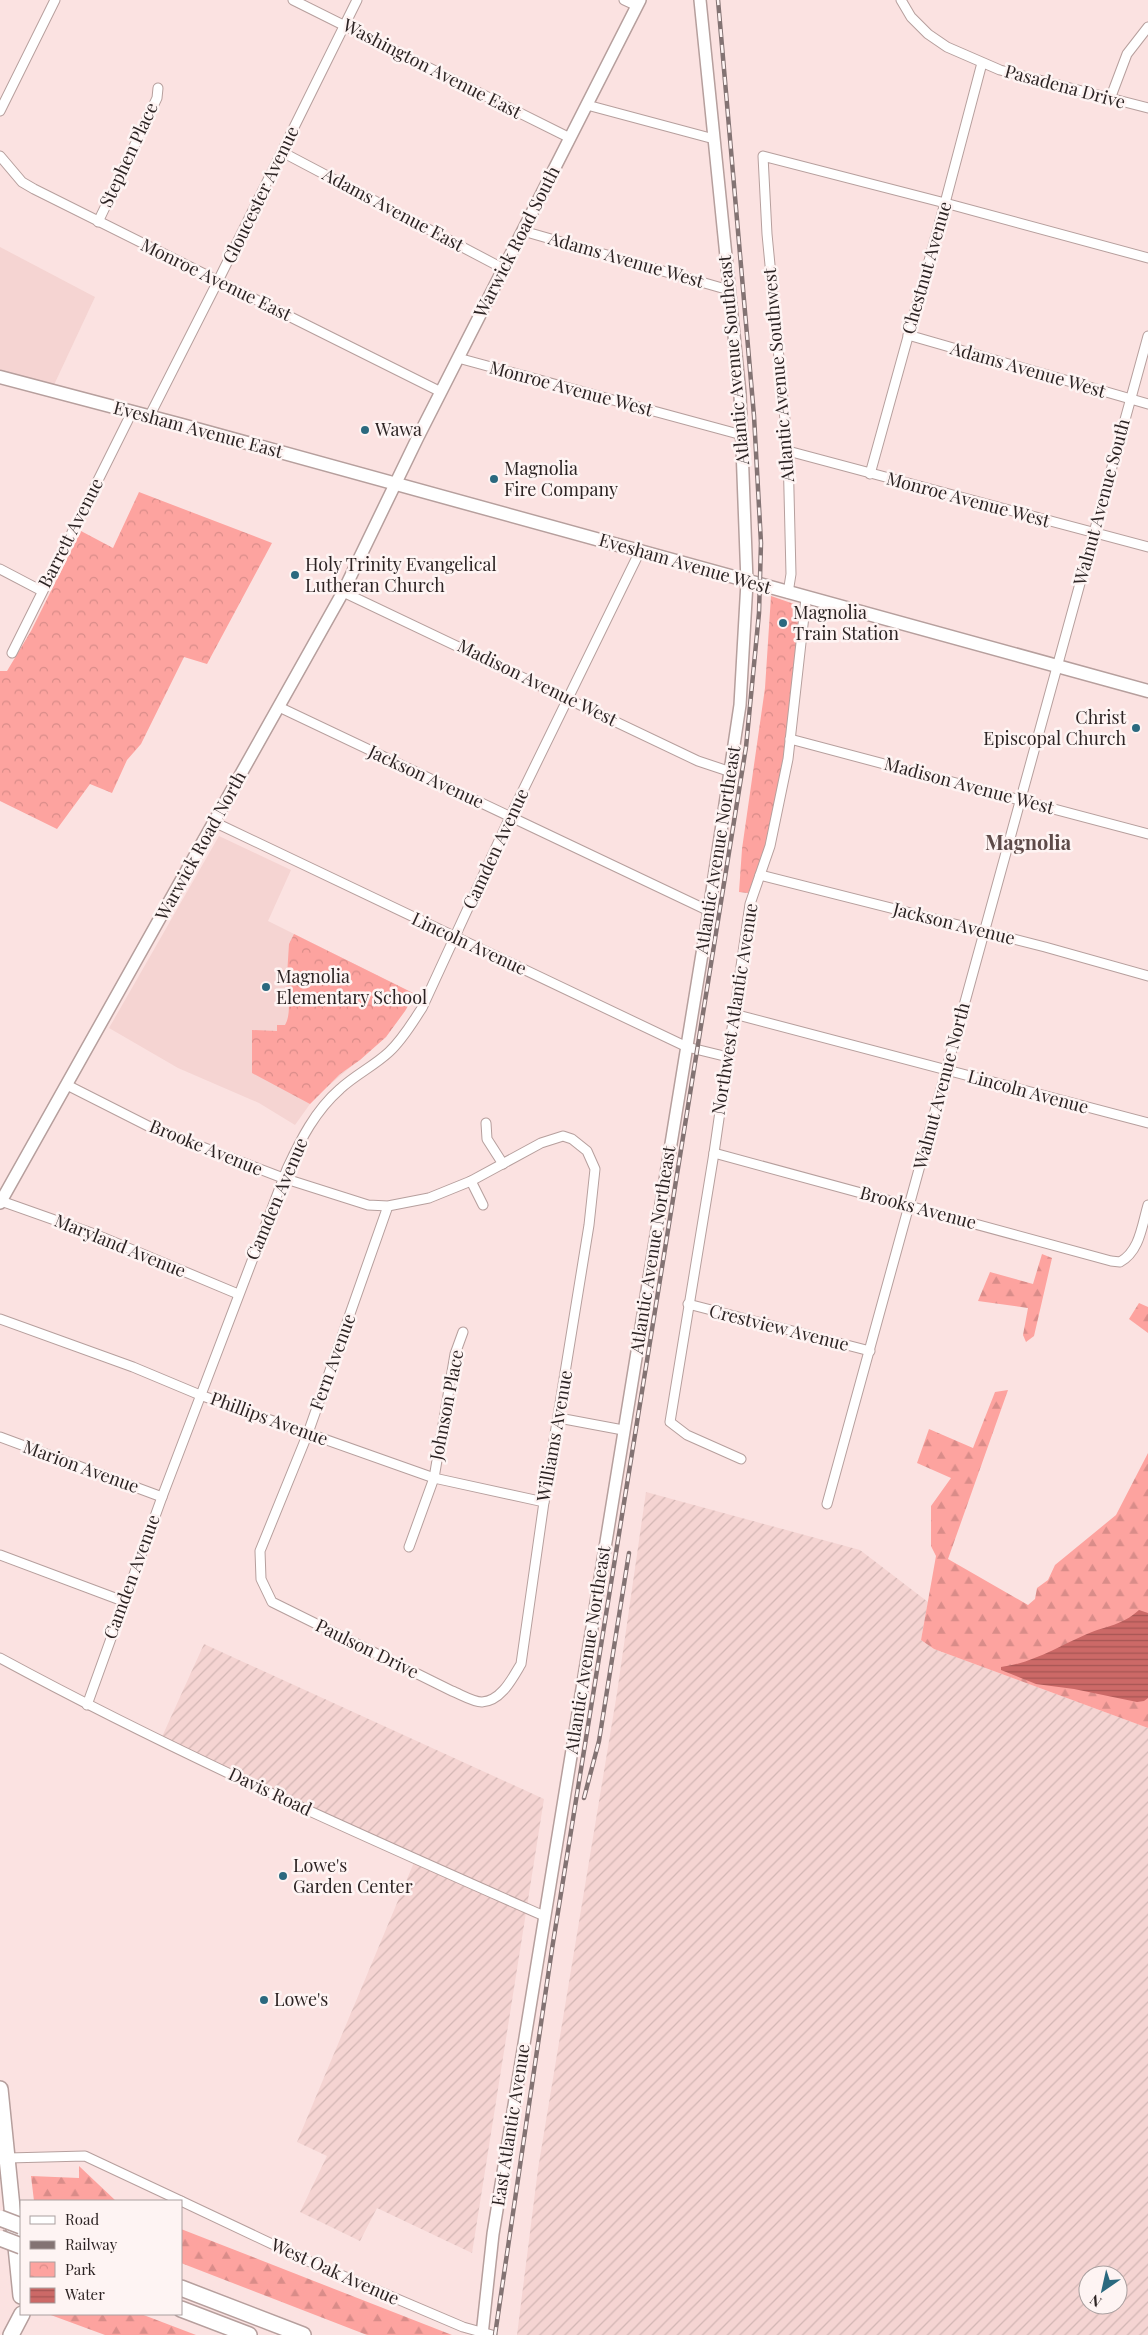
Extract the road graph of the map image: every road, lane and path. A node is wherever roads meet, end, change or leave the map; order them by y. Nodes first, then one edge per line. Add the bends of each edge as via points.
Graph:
1 (55, 0) edge
2 (293, 0) edge
3 (357, 0) edge
4 (624, 0) edge
5 (700, 0) edge
6 (901, 0) edge
7 (639, 3) edge
8 (344, 26) junction
9 (1148, 27) edge
10 (982, 62) junction
11 (158, 88) dead end
12 (1110, 99) junction
13 (587, 105) junction
14 (1148, 108) edge
15 (0, 111) edge
16 (570, 138) junction
17 (714, 139) junction
18 (282, 152) junction
19 (0, 156) edge
20 (945, 203) junction
21 (98, 222) junction
22 (523, 231) junction
23 (1148, 258) edge
24 (504, 268) junction
25 (218, 281) junction
26 (730, 290) junction
27 (908, 335) junction
28 (1148, 336) edge
29 (458, 358) junction
30 (0, 377) edge
31 (441, 392) junction
32 (1130, 399) junction
33 (1148, 404) edge
34 (132, 412) junction
35 (149, 417) junction
36 (742, 434) junction
37 (788, 451) junction
38 (870, 474) junction
39 (395, 485) junction
40 (1094, 533) junction
41 (1148, 547) edge
42 (640, 551) junction
43 (0, 569) edge
44 (746, 582) junction
45 (42, 591) junction
46 (343, 592) junction
47 (788, 593) junction
48 (806, 598) junction
49 (12, 654) dead end
50 (1057, 667) junction
51 (1148, 691) edge
52 (568, 698) junction
53 (279, 707) junction
54 (790, 739) junction
55 (731, 772) junction
56 (1021, 800) junction
57 (510, 816) junction
58 (214, 822) junction
59 (1148, 834) edge
60 (760, 875) junction
61 (709, 911) junction
62 (984, 932) junction
63 (455, 938) junction
64 (1148, 976) edge
65 (734, 1014) junction
66 (687, 1047) junction
67 (728, 1056) junction
68 (946, 1070) junction
69 (67, 1084) junction
70 (486, 1123) dead end
71 (1148, 1123) edge
72 (714, 1154) junction
73 (592, 1162) joint
74 (503, 1164) junction
75 (283, 1178) junction
76 (471, 1181) junction
77 (1, 1202) edge
78 (483, 1205) dead end
79 (909, 1205) junction
80 (1148, 1205) edge
81 (388, 1206) junction
82 (1146, 1222) edge
83 (238, 1294) junction
84 (688, 1304) junction
85 (0, 1320) edge
86 (463, 1332) dead end
87 (870, 1351) junction
88 (200, 1395) junction
89 (559, 1418) junction
90 (623, 1430) junction
91 (308, 1433) junction
92 (0, 1437) edge
93 (741, 1459) dead end
94 (434, 1478) junction
95 (162, 1497) junction
96 (544, 1502) junction
97 (827, 1504) dead end
98 (409, 1547) dead end
99 (0, 1555) edge
100 (260, 1574) joint
101 (123, 1601) junction
102 (0, 1658) edge
103 (491, 1700) joint
104 (87, 1705) junction
105 (544, 1916) junction
106 (0, 2090) edge
107 (8, 2158) junction
108 (179, 2200) edge
109 (182, 2201) edge
110 (0, 2218) edge
111 (20, 2226) edge
112 (0, 2238) edge
113 (20, 2246) edge
114 (20, 2285) edge
115 (182, 2288) edge
116 (182, 2309) edge
117 (21, 2315) edge
118 (22, 2315) edge
119 (485, 2334) edge
120 (11, 2335) edge
121 (25, 2335) edge
122 (249, 2335) edge
123 (303, 2335) edge

1 - 15 street
2 - 8 street, Washington Avenue East
3 - 8 street, Gloucester Avenue
4 - 7 street
5 - 17 street, Atlantic Avenue Southeast
6 - 10 street, Pasadena Drive via 911,18 928,34 947,47
7 - 13 street, Warwick Road South
8 - 16 street, Washington Avenue East
8 - 18 street, Gloucester Avenue
9 - 12 street via 1127,54
10 - 12 street, Pasadena Drive via 1000,70
10 - 20 street, Chestnut Avenue
11 - 21 street, Stephen Place via 157,98
12 - 14 street, Pasadena Drive
13 - 16 street, Warwick Road South
13 - 17 street
16 - 22 street, Warwick Road South
17 - 26 street, Atlantic Avenue Southeast
18 - 24 street, Adams Avenue East
18 - 25 street, Gloucester Avenue
19 - 21 street, Monroe Avenue East via 22,182
20 - 23 street
20 - 27 street, Chestnut Avenue
20 - 37 street, Atlantic Avenue Southwest via 763,156 767,234
21 - 25 street, Monroe Avenue East
22 - 24 street, Warwick Road South
22 - 26 street, Adams Avenue West
24 - 29 street, Warwick Road South
25 - 31 street, Monroe Avenue East
25 - 35 street, Gloucester Avenue
26 - 36 street, Atlantic Avenue Southeast
27 - 32 street, Adams Avenue West
27 - 38 street, Chestnut Avenue
28 - 32 street, Walnut Avenue South
29 - 31 street, Warwick Road South
29 - 36 street, Monroe Avenue West
30 - 34 main road, Evesham Avenue East
31 - 39 street, Warwick Road South
32 - 33 street, Adams Avenue West
32 - 40 street, Walnut Avenue South
34 - 35 main road, Evesham Avenue East
34 - 45 street, Barrett Avenue
35 - 39 main road, Evesham Avenue East
36 - 44 street, Atlantic Avenue Southeast
37 - 38 street, Monroe Avenue West
37 - 47 street, Atlantic Avenue Southwest via 791,574
38 - 40 street, Monroe Avenue West
39 - 42 main road, Evesham Avenue West
39 - 46 street, Warwick Road North
40 - 41 street, Monroe Avenue West
40 - 50 street, Walnut Avenue South
42 - 44 main road, Evesham Avenue West
42 - 52 street, Camden Avenue
43 - 45 street
44 - 47 main road, Evesham Avenue West
44 - 55 street, Atlantic Avenue Northeast via 741,696
45 - 49 street, Barrett Avenue
46 - 52 street, Madison Avenue West
46 - 53 street, Warwick Road North
47 - 48 main road, Evesham Avenue West
48 - 50 main road, Evesham Avenue West
48 - 54 street, Northwest Atlantic Avenue
50 - 51 main road, Evesham Avenue West
50 - 56 street, Walnut Avenue North
52 - 55 street, Madison Avenue West via 698,760
52 - 57 street, Camden Avenue
53 - 57 street, Jackson Avenue
53 - 58 street, Warwick Road North
54 - 56 street, Madison Avenue West
54 - 60 street, Northwest Atlantic Avenue via 770,846
55 - 61 street, Atlantic Avenue Northeast
56 - 59 street, Madison Avenue West
56 - 62 street, Walnut Avenue North
57 - 61 street, Jackson Avenue
57 - 63 street, Camden Avenue
58 - 63 street, Lincoln Avenue
58 - 69 street, Warwick Road North
60 - 62 street, Jackson Avenue
60 - 65 street, Northwest Atlantic Avenue via 750,904
61 - 66 street, Atlantic Avenue Northeast
62 - 64 street, Jackson Avenue
62 - 68 street, Walnut Avenue North
63 - 66 street, Lincoln Avenue
63 - 75 street, Camden Avenue via 422,1008 406,1032 390,1052 340,1088 322,1107 307,1129
65 - 67 street, Northwest Atlantic Avenue
65 - 68 street, Lincoln Avenue
66 - 67 street, Lincoln Avenue
66 - 90 street, Atlantic Avenue Northeast
67 - 72 street, Northwest Atlantic Avenue
68 - 71 street, Lincoln Avenue
68 - 79 street, Walnut Avenue North
69 - 75 street, Brooke Avenue via 150,1127
69 - 77 street, Warwick Road North
70 - 74 street via 487,1139
72 - 79 street, Brooks Avenue
72 - 84 street, Northwest Atlantic Avenue
73 - 74 street, Brooke Avenue via 587,1152 564,1136 541,1143
73 - 89 street, Williams Avenue via 595,1169 589,1225
74 - 76 street, Brooke Avenue
75 - 81 street, Brooke Avenue via 368,1205
75 - 83 street, Camden Avenue
76 - 78 street
76 - 81 street, Brooke Avenue via 420,1200
77 - 83 street, Maryland Avenue via 96,1235
79 - 82 street, Brooks Avenue via 1122,1262 1132,1253
79 - 87 street, Walnut Avenue North
80 - 82 street
81 - 91 street, Fern Avenue
83 - 88 street, Camden Avenue
84 - 87 street, Crestview Avenue
84 - 93 street, Northwest Atlantic Avenue via 670,1422 687,1434
85 - 88 street, Phillips Avenue via 133,1367
86 - 94 street, Johnson Place via 455,1354
87 - 97 street, Walnut Avenue North
88 - 91 street, Phillips Avenue
88 - 95 street, Camden Avenue
89 - 90 street
89 - 96 street, Williams Avenue
90 - 105 street, Atlantic Avenue Northeast
91 - 94 street, Phillips Avenue
91 - 100 street, Fern Avenue via 260,1551
92 - 95 street, Marion Avenue
94 - 96 street, Phillips Avenue
94 - 98 street, Johnson Place
95 - 101 street, Camden Avenue
96 - 103 street, Williams Avenue via 520,1664 510,1682
99 - 101 street
100 - 103 street, Paulson Drive via 272,1602 452,1691 480,1702
101 - 104 street, Camden Avenue
102 - 104 street, Davis Road
104 - 105 street, Davis Road via 380,1844
105 - 119 street, East Atlantic Avenue via 493,2234
106 - 107 highway
107 - 108 street, West Oak Avenue via 84,2156
107 - 114 highway
109 - 119 street, West Oak Avenue via 308,2261
110 - 111 highway, bridge
112 - 113 highway, bridge
115 - 123 highway
116 - 122 highway
117 - 120 highway
118 - 121 highway

